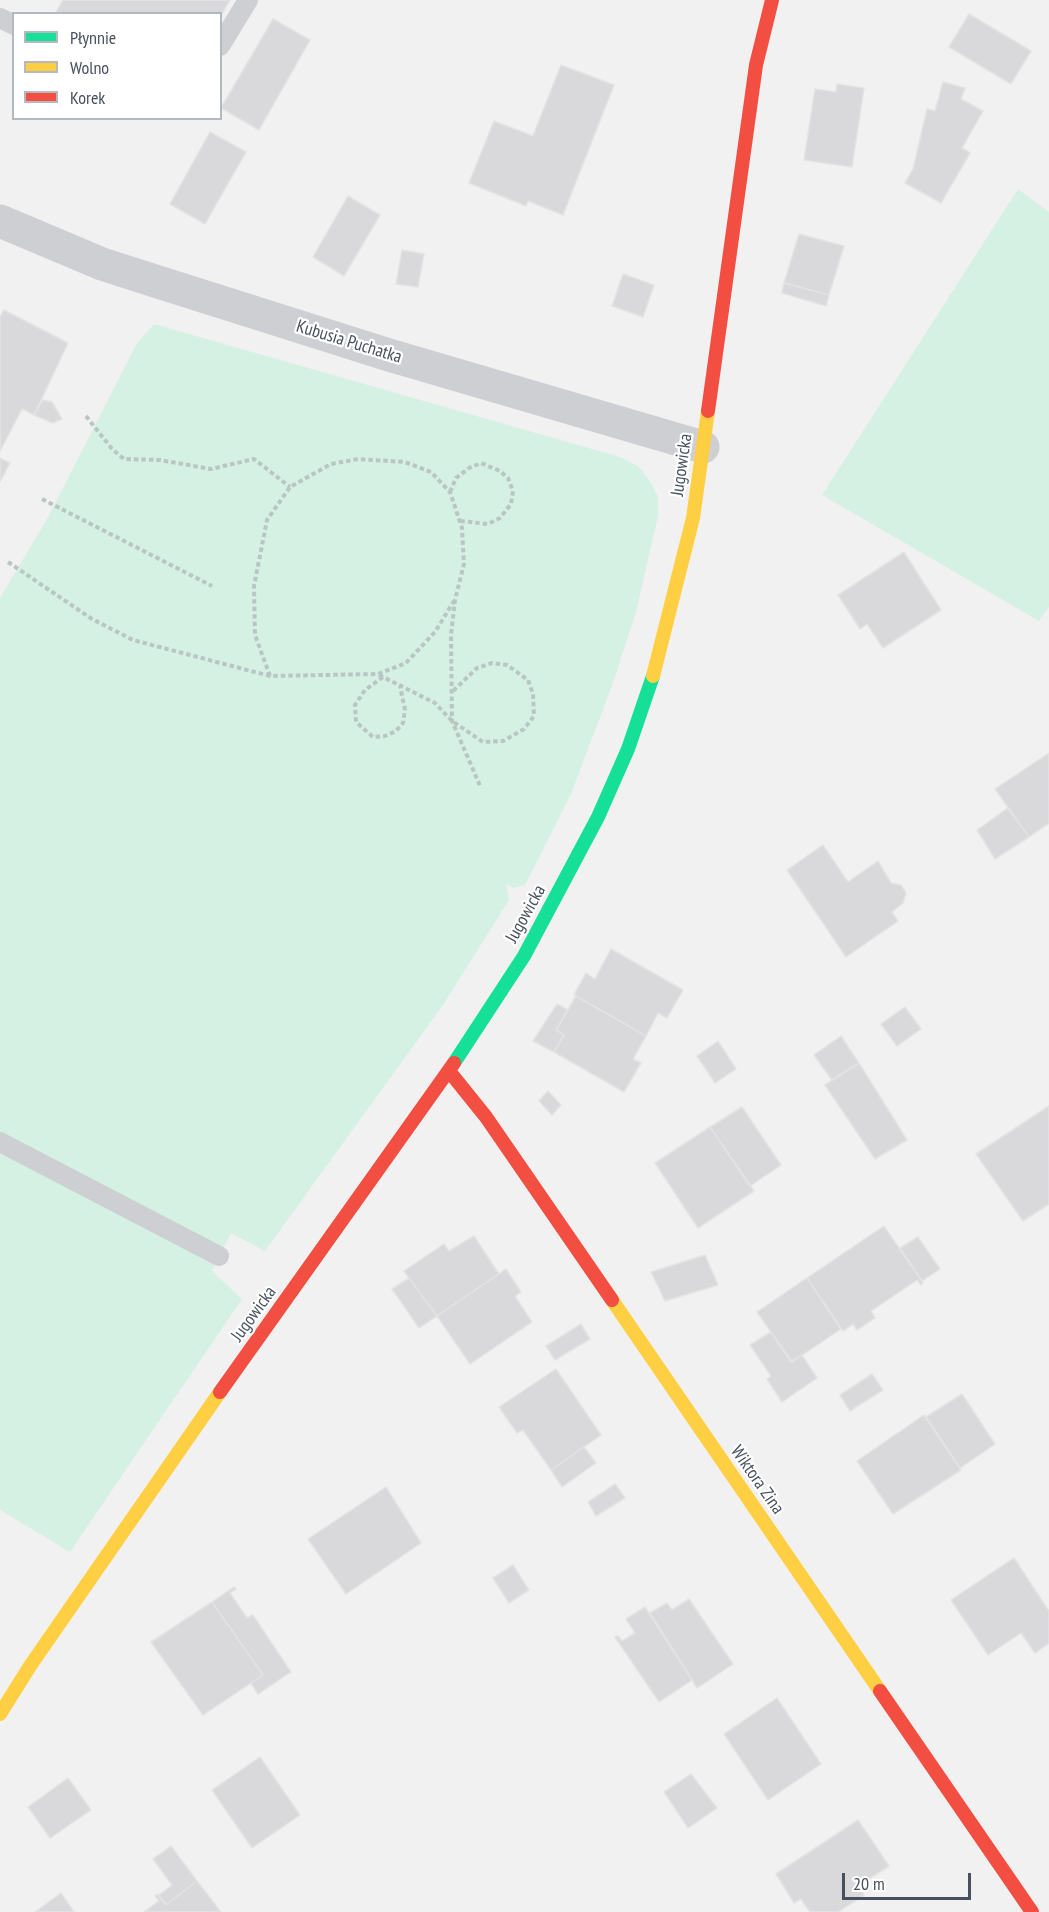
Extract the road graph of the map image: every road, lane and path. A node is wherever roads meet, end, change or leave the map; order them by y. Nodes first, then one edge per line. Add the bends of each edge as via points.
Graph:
1 (248, 0) edge
2 (772, 0) edge
3 (222, 43) edge
4 (0, 221) edge
5 (86, 416) dead end
6 (703, 447) junction
7 (290, 486) junction
8 (450, 492) junction
9 (42, 499) dead end
10 (460, 521) junction
11 (8, 562) dead end
12 (212, 586) dead end
13 (455, 600) junction
14 (378, 674) junction
15 (270, 676) junction
16 (383, 677) junction
17 (400, 686) junction
18 (452, 691) junction
19 (452, 721) junction
20 (481, 788) dead end
21 (449, 1071) junction
22 (0, 1142) edge
23 (219, 1256) dead end
24 (0, 1714) edge
25 (1032, 1912) edge

1 - 3 lane
2 - 6 street, Jugowicka via 756,65
4 - 6 street, Kubusia Puchatka via 144,278 389,356
5 - 7 path via 124,459 210,468 254,459
6 - 21 street, Jugowicka via 677,591 628,749 598,817 529,946
7 - 8 path via 331,464 358,459 405,462 431,472
7 - 15 path via 267,520 254,586 255,635
8 - 10 path
8 - 10 path via 456,478 481,464 500,471 513,491 511,504 500,518 488,524
9 - 12 path
10 - 13 path via 464,564
11 - 15 path via 92,619 133,640
13 - 14 path via 435,632 405,663
13 - 18 path
14 - 15 path
14 - 16 path
16 - 17 path
16 - 17 path via 365,690 355,705 356,722 373,736 386,736 402,723 405,710
17 - 19 path via 435,703
18 - 19 path
18 - 19 path via 477,668 492,663 507,665 528,680 534,716 524,729 503,741 483,742
19 - 20 path
21 - 24 street, Jugowicka via 229,1380
21 - 25 street, Wiktora Zina via 486,1117
22 - 23 lane

